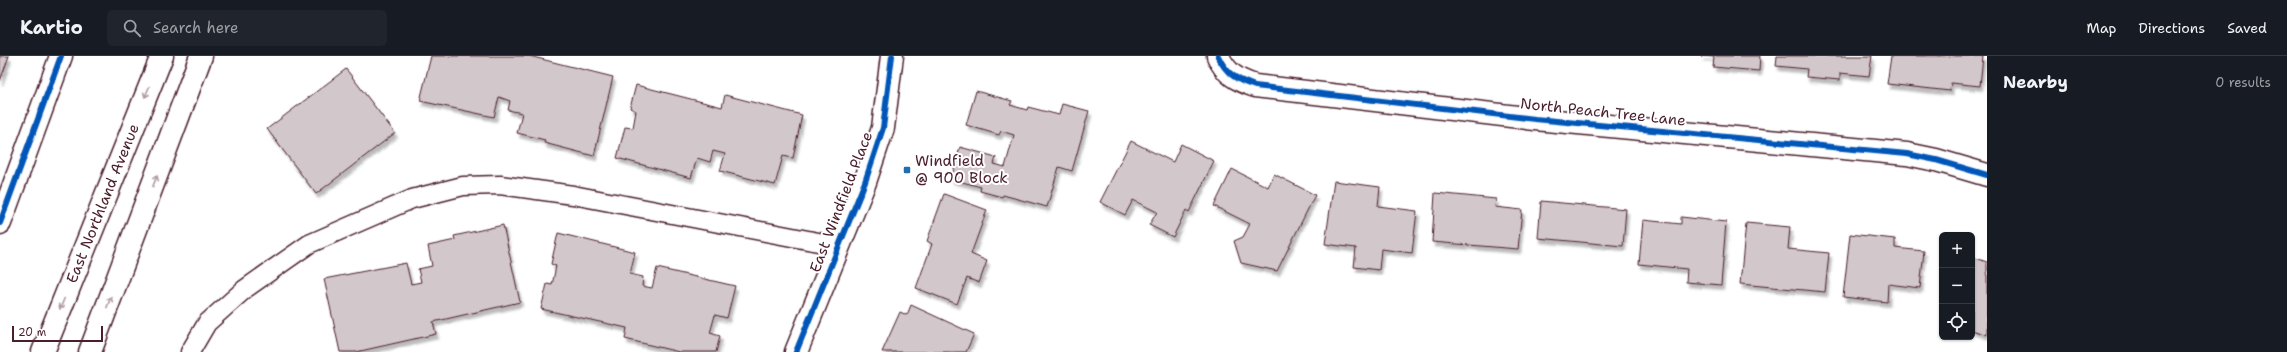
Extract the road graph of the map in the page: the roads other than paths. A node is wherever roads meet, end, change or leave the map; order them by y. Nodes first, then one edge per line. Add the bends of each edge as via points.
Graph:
1 (61, 56) edge
2 (162, 56) edge
3 (201, 56) edge
4 (892, 56) edge
5 (1220, 61) edge
6 (1987, 175) edge
7 (0, 223) edge
8 (839, 246) junction
9 (43, 352) edge
10 (90, 352) edge
11 (190, 352) edge
12 (796, 352) edge

1 - 7 street
2 -> 9 street, East Northland Avenue
10 -> 3 street
4 - 8 street, East Windfield Place via 883,128 865,182
5 - 6 street, North Peach Tree Lane via 1238,80 1255,86 1536,119 1907,154
8 - 11 lane via 573,195 500,185 464,186 412,199 309,244 245,289 207,323
8 - 12 street, East Windfield Place

